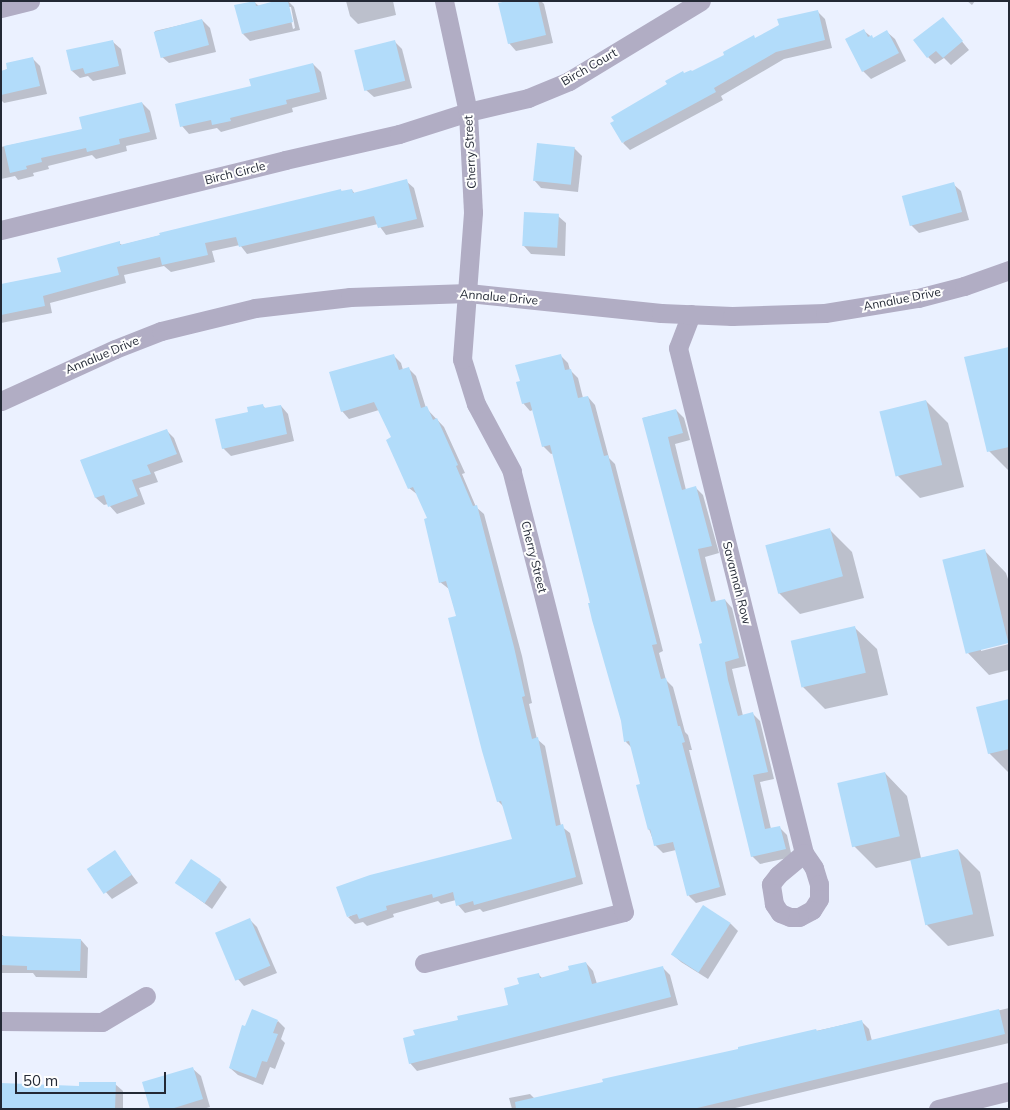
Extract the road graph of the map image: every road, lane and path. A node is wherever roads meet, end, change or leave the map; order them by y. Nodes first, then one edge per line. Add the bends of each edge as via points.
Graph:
1 (30, 1) edge
2 (444, 1) edge
3 (701, 1) edge
4 (1, 8) edge
5 (468, 112) junction
6 (1, 230) edge
7 (1009, 270) edge
8 (468, 292) junction
9 (691, 314) junction
10 (1, 401) edge
11 (804, 853) dead end
12 (424, 963) dead end
13 (146, 996) dead end
14 (1, 1021) edge
15 (1009, 1091) edge
16 (938, 1109) edge

1 - 4 street
2 - 5 street, Cherry Street
3 - 5 street, Birch Court via 569,81 528,98
5 - 6 street, Birch Circle via 399,134
5 - 8 street, Cherry Street via 473,212
7 - 9 street, Annalue Drive via 918,298 825,313
8 - 9 street, Annalue Drive
8 - 10 street, Annalue Drive via 350,298 255,308 161,331
8 - 12 street, Cherry Street via 462,359 476,404 512,471 624,912
9 - 11 street, Savannah Row via 678,348
13 - 14 street via 102,1022
15 - 16 street

